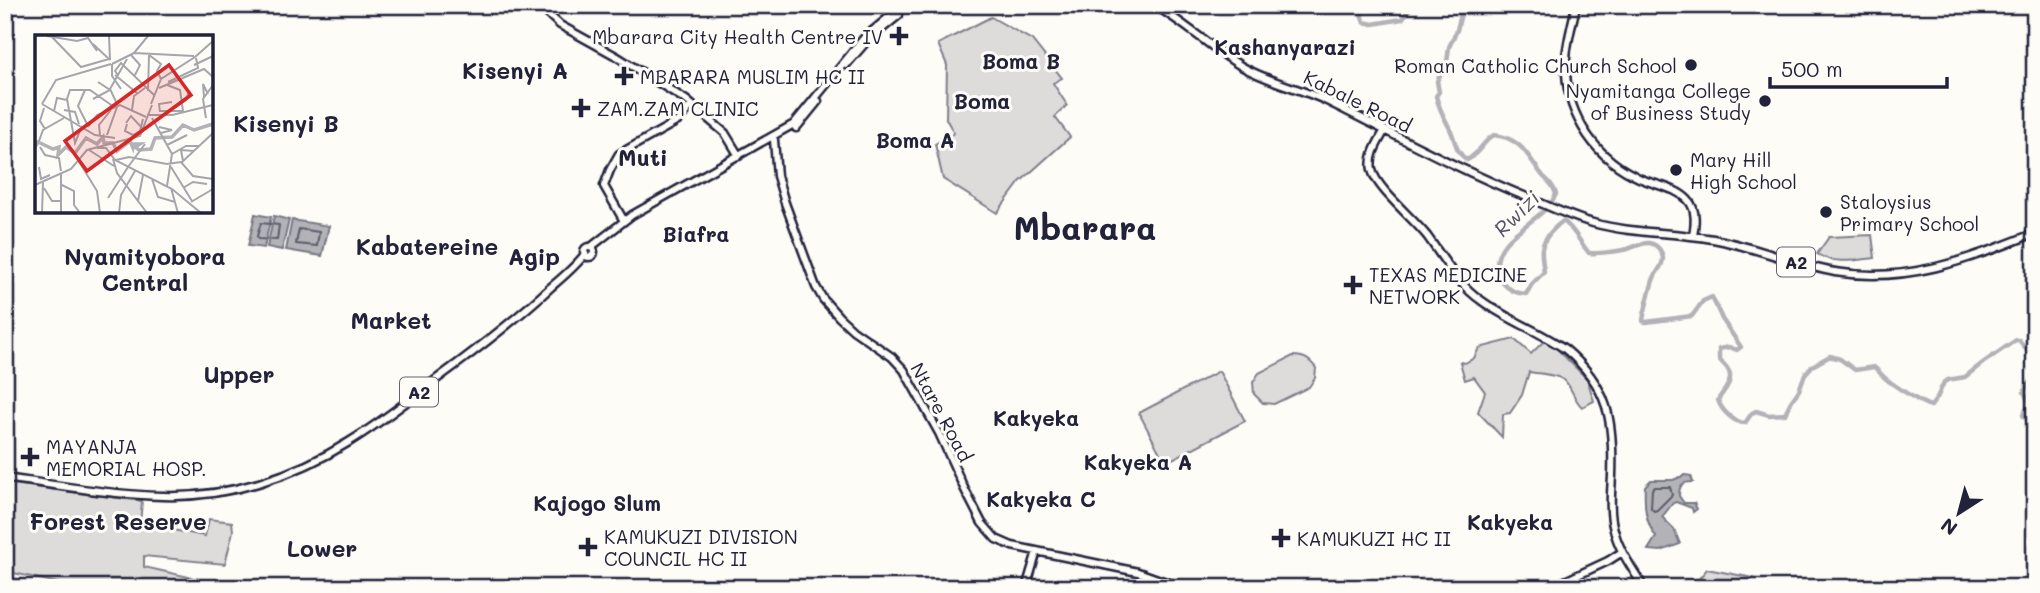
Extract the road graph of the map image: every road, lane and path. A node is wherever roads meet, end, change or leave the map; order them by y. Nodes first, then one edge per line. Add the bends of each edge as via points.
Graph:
1 (538, 5) edge
2 (1154, 5) edge
3 (1576, 5) edge
4 (913, 6) edge
5 (692, 105) junction
6 (787, 131) junction
7 (1385, 131) junction
8 (774, 140) junction
9 (738, 157) junction
10 (1394, 200) junction
11 (624, 220) junction
12 (2035, 233) edge
13 (1693, 236) junction
14 (5, 478) edge
15 (1037, 551) junction
16 (1622, 552) junction
17 (1026, 588) edge
18 (1183, 588) edge
19 (1550, 588) edge
20 (1644, 588) edge

1 - 5 main road via 560,25
2 - 7 main road, Kabale Road / A2 via 1245,68
3 - 13 main road via 1566,57 1569,94 1580,123 1598,149 1617,165 1688,200 1695,216
4 - 6 main road, A2 via 866,42 803,121
5 - 9 main road via 725,133
5 - 11 main road via 677,121 617,156 604,186
6 - 8 main road, A2
6 - 9 main road, A2
7 - 10 main road via 1373,151 1371,169
7 - 10 main road via 1371,154 1370,170
7 - 13 main road, Kabale Road / A2 via 1472,175 1557,210 1605,226
8 - 9 main road, A2
8 - 15 main road, Ntare Road via 785,203 823,299 853,330 904,370 991,534 1004,543
9 - 11 main road, A2
10 - 16 main road via 1471,292 1565,349 1595,381 1611,423 1611,518
11 - 14 main road, A2 via 595,247 593,255 587,255 478,349 350,442 290,472 239,488 163,496
12 - 13 main road, A2 via 1946,266 1876,275 1835,272
15 - 17 main road
15 - 18 main road, Ntare Road via 1138,572
16 - 19 main road
16 - 20 main road

